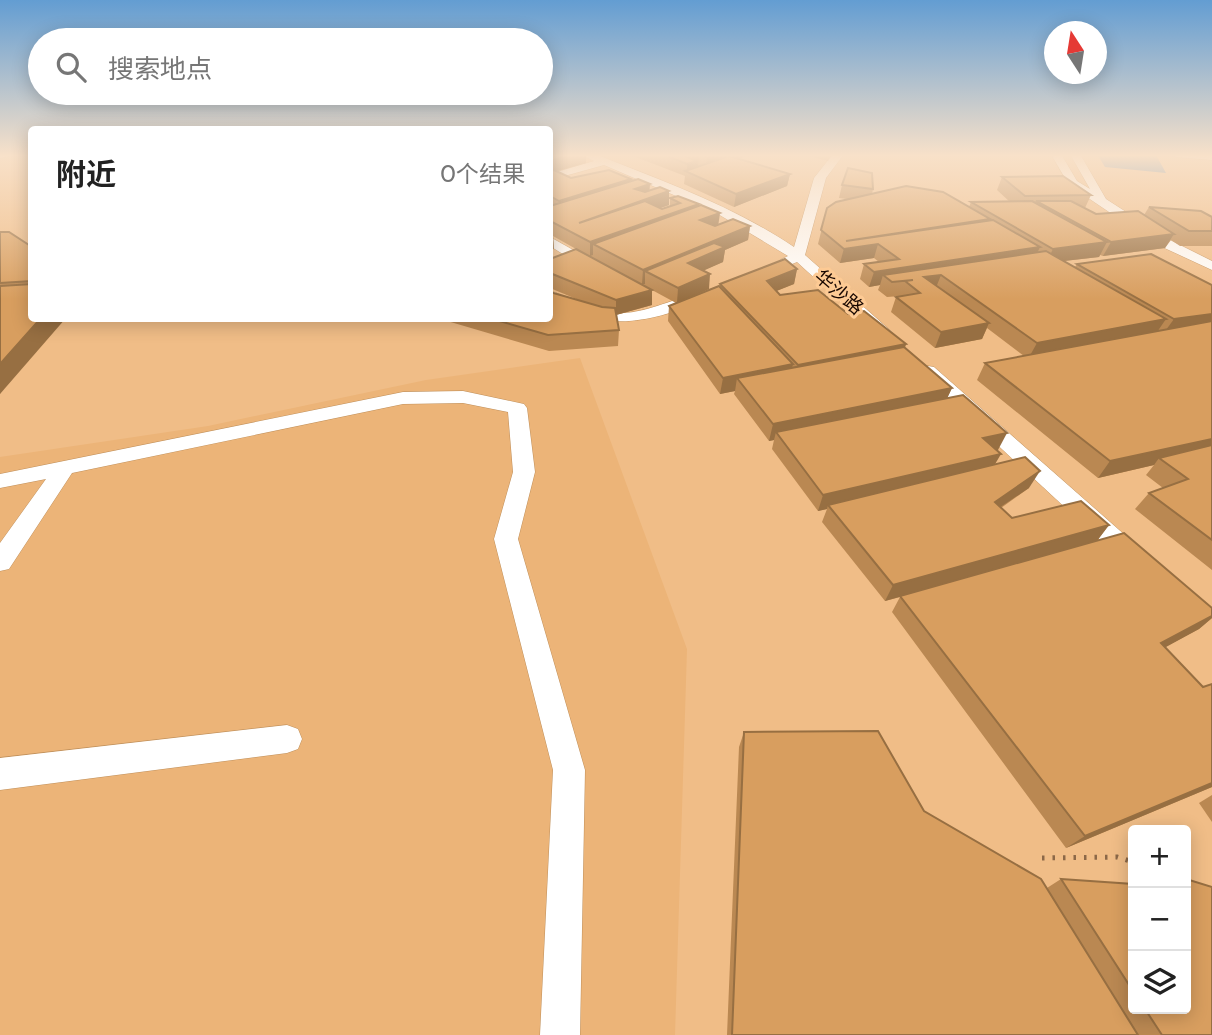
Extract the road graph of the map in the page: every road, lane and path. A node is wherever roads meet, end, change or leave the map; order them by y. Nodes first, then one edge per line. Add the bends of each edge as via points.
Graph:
1 (696, 202) edge
2 (813, 202) edge
3 (1101, 202) edge
4 (1104, 204) joint
5 (553, 244) edge
6 (798, 256) junction
7 (1212, 266) edge
8 (771, 270) edge
9 (609, 275) edge
10 (707, 294) edge
11 (644, 295) edge
12 (553, 298) edge
13 (668, 309) junction
14 (893, 340) edge
15 (914, 359) edge
16 (65, 468) junction
17 (0, 481) edge
18 (0, 562) edge
19 (1150, 571) edge
20 (286, 739) dead end
21 (0, 774) edge
22 (1042, 858) dead end
23 (1128, 860) edge
24 (560, 1035) edge

1 - 6 street, 华沙路
2 - 6 street
3 - 4 street
4 - 7 street via 1163,242
5 - 9 street
6 - 8 street
6 - 14 street, 华沙路
10 - 13 street
11 - 13 street
12 - 13 street via 574,311 617,318 646,317
15 - 19 street
16 - 17 street
16 - 18 street
16 - 24 street via 403,398 463,397 517,408 524,472 506,539 569,770
20 - 21 street
22 - 23 path

